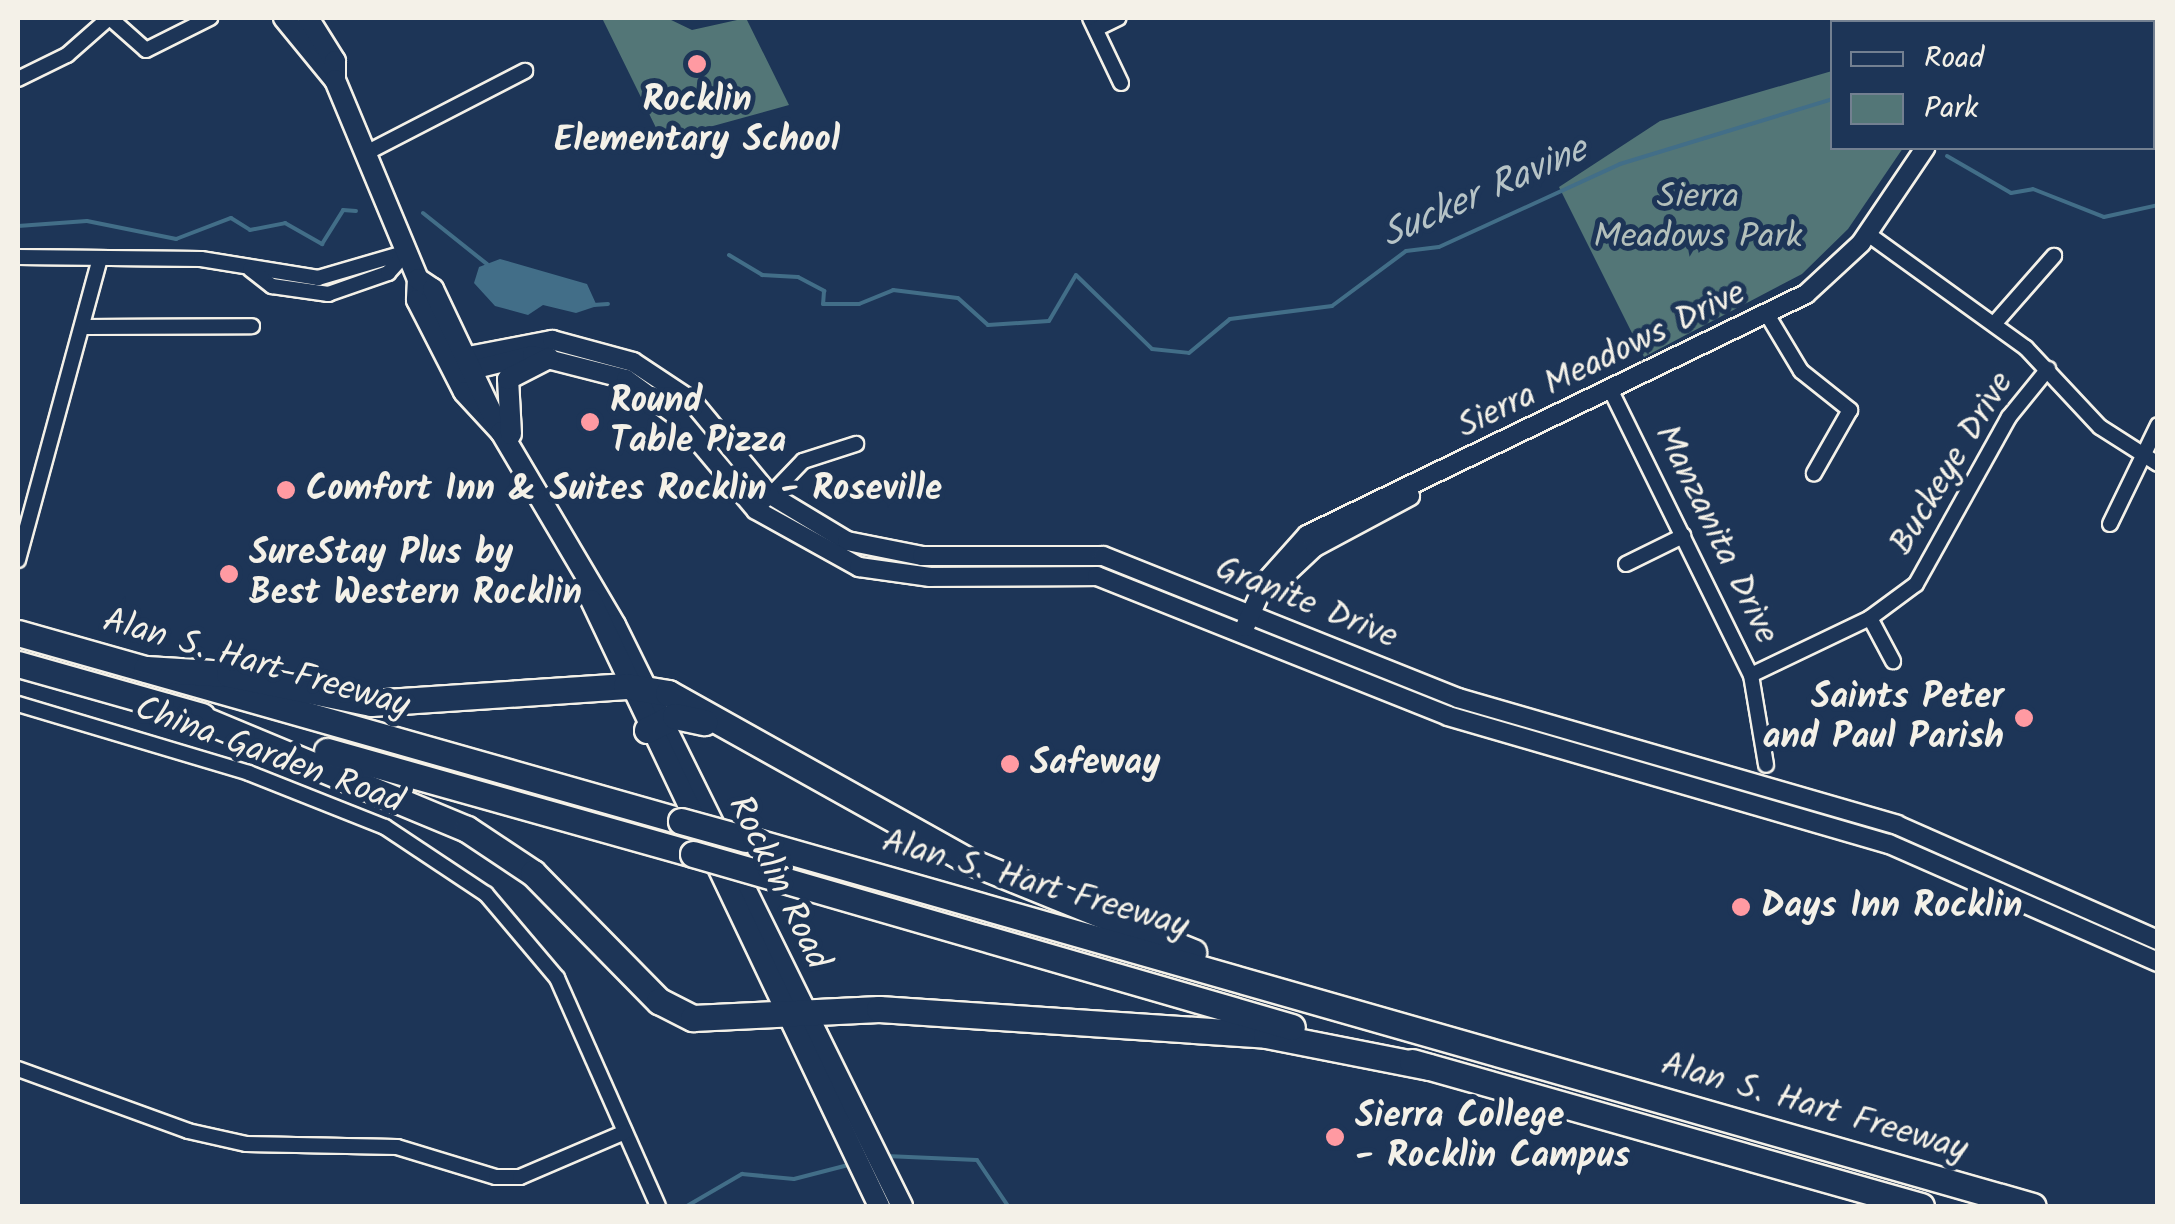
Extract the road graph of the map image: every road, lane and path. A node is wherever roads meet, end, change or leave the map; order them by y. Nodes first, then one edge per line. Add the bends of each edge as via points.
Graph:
1 (110, 18) edge
2 (210, 18) edge
3 (284, 18) edge
4 (308, 18) edge
5 (1119, 18) edge
6 (186, 23) edge
7 (1093, 23) edge
8 (525, 70) dead end
9 (18, 79) edge
10 (335, 80) junction
11 (1121, 83) dead end
12 (1924, 150) edge
13 (368, 152) junction
14 (1868, 234) junction
15 (406, 252) junction
16 (2054, 256) dead end
17 (18, 258) edge
18 (99, 260) junction
19 (1768, 316) junction
20 (1994, 324) junction
21 (252, 326) dead end
22 (86, 327) junction
23 (549, 358) junction
24 (463, 367) junction
25 (2048, 369) junction
26 (1612, 393) junction
27 (2158, 425) edge
28 (507, 441) junction
29 (856, 444) dead end
30 (2143, 457) junction
31 (2158, 464) edge
32 (1814, 472) dead end
33 (1416, 488) junction
34 (769, 494) junction
35 (756, 510) junction
36 (2110, 524) dead end
37 (1356, 526) junction
38 (1306, 534) junction
39 (1683, 536) junction
40 (18, 559) edge
41 (1626, 564) dead end
42 (1870, 618) junction
43 (1252, 619) junction
44 (18, 632) edge
45 (1244, 638) junction
46 (1893, 661) dead end
47 (18, 664) edge
48 (146, 669) junction
49 (1751, 675) junction
50 (636, 687) junction
51 (18, 704) edge
52 (188, 712) junction
53 (655, 726) junction
54 (718, 726) junction
55 (1766, 764) dead end
56 (2158, 940) edge
57 (2158, 962) edge
58 (1308, 1000) junction
59 (794, 1010) junction
60 (1429, 1067) junction
61 (18, 1068) edge
62 (627, 1137) junction
63 (870, 1167) junction
64 (658, 1206) edge
65 (878, 1206) edge
66 (902, 1206) edge
67 (1921, 1206) edge
68 (2033, 1206) edge

1 - 6 street via 146,50
1 - 9 street via 68,55
2 - 6 street
3 - 10 main road, Rocklin Road via 322,75
4 - 10 main road, Rocklin Road via 336,60
5 - 7 street
7 - 11 street
8 - 13 street
10 - 13 main road, Rocklin Road
12 - 14 street, Sierra Meadows Drive
13 - 15 main road, Rocklin Road
14 - 19 street, Sierra Meadows Drive via 1820,283
14 - 20 street
15 - 18 street via 338,277 201,259
15 - 24 main road, Rocklin Road via 418,278 434,289
16 - 20 street
17 - 18 street
18 - 22 street
19 - 26 street, Sierra Meadows Drive
19 - 32 street via 1801,371 1850,410
20 - 25 street
21 - 22 street
22 - 40 street
23 - 24 street, Granite Drive
23 - 28 main road via 517,369 506,384
23 - 35 street, Granite Drive via 609,371 662,403
24 - 28 main road, Rocklin Road
24 - 34 street, Granite Drive via 552,340 632,362 692,401
25 - 30 street via 2100,427
25 - 42 street, Buckeye Drive via 2009,417 1932,566
26 - 33 street, Sierra Meadows Drive
26 - 39 street, Manzanita Drive
27 - 30 street
28 - 50 main road, Rocklin Road
29 - 34 street via 803,461
30 - 31 street
30 - 36 street
33 - 37 street, Sierra Meadows Drive
33 - 38 street, Sierra Meadows Drive
34 - 35 street
34 - 43 street, Granite Drive via 866,547 1104,556
35 - 45 street, Granite Drive via 860,567 930,577 1083,572
37 - 38 street
37 - 43 street, Sierra Meadows Drive via 1294,564
38 - 43 street, Sierra Meadows Drive
39 - 41 street
39 - 49 street, Manzanita Drive
42 - 46 street
42 - 49 street, Buckeye Drive
43 - 45 street, Sierra Meadows Drive
43 - 56 street, Granite Drive via 1458,698 1886,821
44 - 48 highway, Alan S. Hart Freeway
45 - 57 street, Granite Drive via 1448,716 1889,844
47 - 52 highway, Alan S. Hart Freeway
48 - 50 highway via 229,674 372,703
48 - 58 highway, Alan S. Hart Freeway, bridge
49 - 55 street, Manzanita Drive
50 - 53 main road, Rocklin Road
50 - 54 highway
51 - 62 street, China Garden Road via 250,773 384,827 439,860 534,943
52 - 59 highway via 429,809 505,851 676,1011 726,1023
52 - 60 highway, Alan S. Hart Freeway, bridge
53 - 54 highway via 684,716
53 - 59 main road, Rocklin Road
54 - 58 highway via 969,861
58 - 68 highway, Alan S. Hart Freeway
59 - 60 highway via 1266,1036
59 - 63 main road, Rocklin Road
60 - 67 highway, Alan S. Hart Freeway
61 - 62 street via 188,1131 246,1144 397,1147 496,1177 520,1177
62 - 64 street, China Garden Road
63 - 65 main road, Rocklin Road
63 - 66 main road, Rocklin Road

